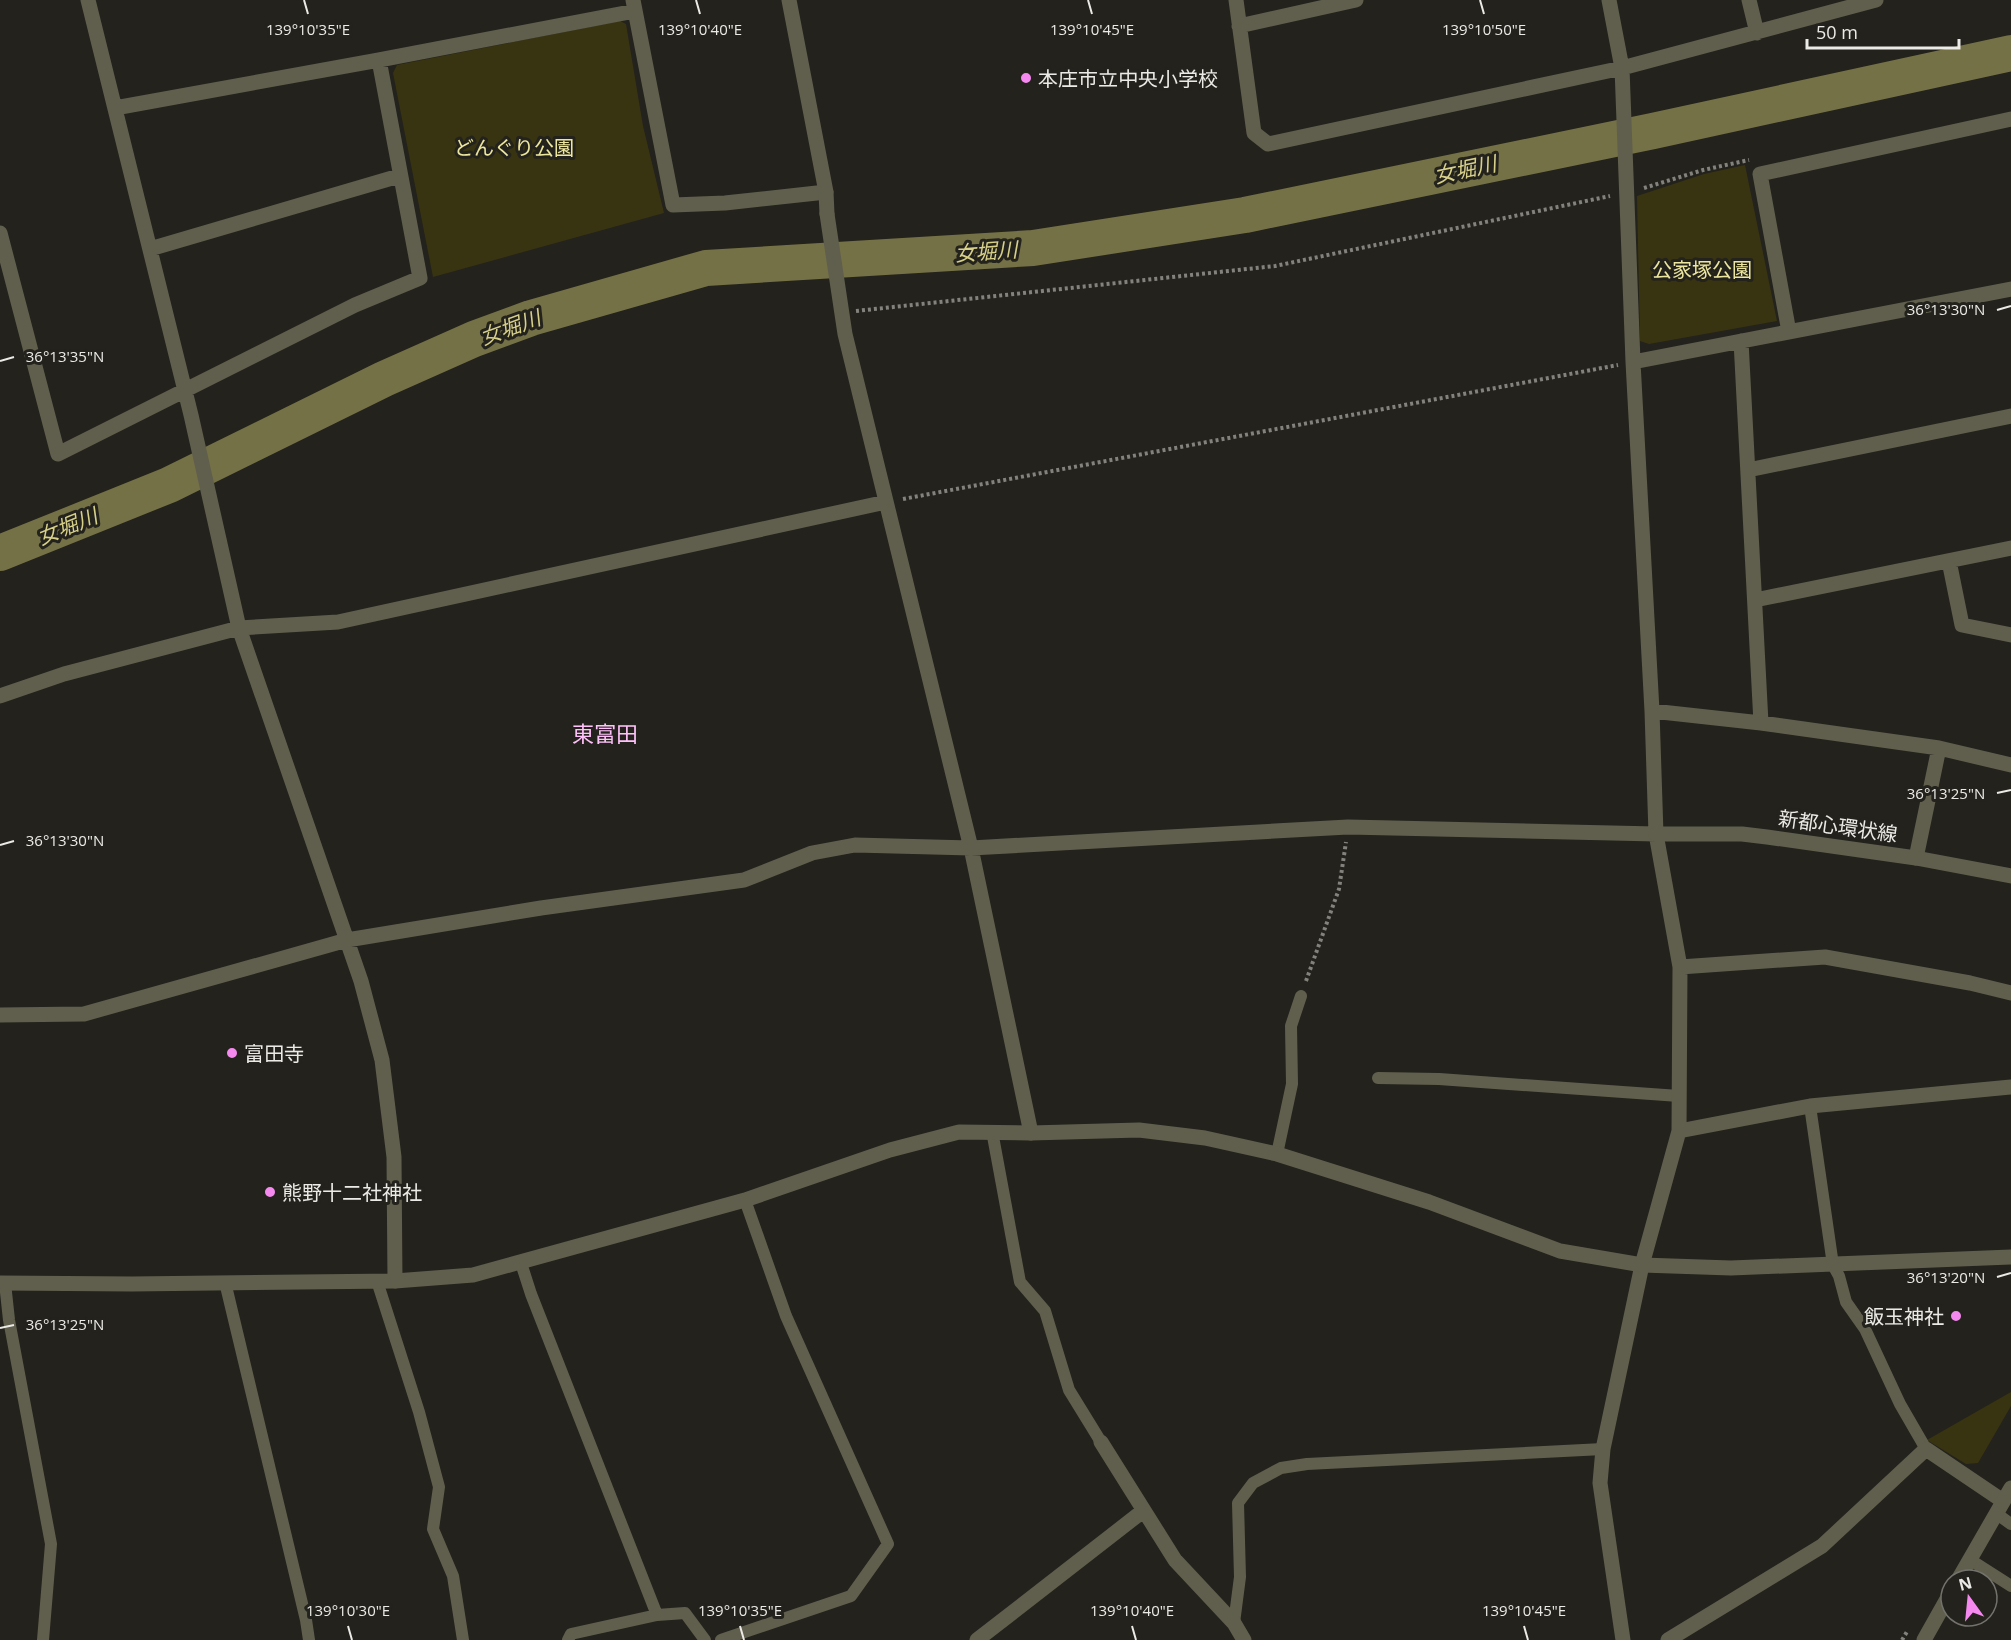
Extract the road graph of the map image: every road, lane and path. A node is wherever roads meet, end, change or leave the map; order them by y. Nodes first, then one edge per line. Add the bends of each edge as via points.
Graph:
1 (88, 0) edge
2 (789, 0) edge
3 (1236, 0) edge
4 (1356, 0) edge
5 (1609, 0) edge
6 (1749, 0) edge
7 (1876, 0) edge
8 (634, 5) edge
9 (1239, 26) junction
10 (1757, 33) junction
11 (379, 60) junction
12 (1622, 68) junction
13 (114, 108) junction
14 (2011, 119) edge
15 (399, 176) junction
16 (1628, 190) junction
17 (826, 192) junction
18 (0, 234) edge
19 (150, 249) junction
20 (2011, 289) edge
21 (842, 313) junction
22 (1789, 332) junction
23 (1741, 341) junction
24 (1633, 362) junction
25 (184, 392) junction
26 (2011, 416) edge
27 (1748, 470) junction
28 (886, 502) junction
29 (2011, 548) edge
30 (1949, 561) junction
31 (1755, 600) junction
32 (239, 628) junction
33 (2011, 635) edge
34 (0, 696) edge
35 (1652, 711) junction
36 (1761, 723) junction
37 (1939, 748) junction
38 (2011, 765) edge
39 (1348, 827) junction
40 (1656, 834) junction
41 (971, 848) junction
42 (1916, 858) junction
43 (2011, 876) edge
44 (347, 940) junction
45 (1680, 967) junction
46 (2011, 993) edge
47 (1301, 996) joint
48 (0, 1016) edge
49 (1378, 1078) dead end
50 (2011, 1087) edge
51 (1679, 1096) junction
52 (1809, 1106) junction
53 (992, 1131) junction
54 (1679, 1131) junction
55 (1031, 1133) junction
56 (1276, 1154) junction
57 (745, 1200) junction
58 (2011, 1257) edge
59 (521, 1263) junction
60 (1642, 1265) junction
61 (1833, 1265) junction
62 (377, 1281) junction
63 (395, 1281) junction
64 (225, 1282) junction
65 (2, 1283) edge
66 (1101, 1442) joint
67 (1603, 1449) junction
68 (1926, 1449) junction
69 (2003, 1501) edge
70 (1143, 1511) junction
71 (2011, 1524) edge
72 (1969, 1559) junction
73 (1964, 1568) edge
74 (2011, 1586) edge
75 (1939, 1613) edge
76 (657, 1615) junction
77 (1234, 1623) junction
78 (43, 1640) edge
79 (309, 1640) edge
80 (463, 1640) edge
81 (568, 1640) edge
82 (705, 1640) edge
83 (721, 1640) edge
84 (977, 1640) edge
85 (1244, 1640) edge
86 (1623, 1640) edge
87 (1668, 1640) edge
88 (1924, 1640) edge

1 - 13 street
2 - 17 street
3 - 9 street
4 - 9 street
5 - 12 street
6 - 10 street
7 - 10 street
8 - 11 street
8 - 17 street via 673,205
9 - 12 street via 1254,134 1268,144
10 - 12 street
11 - 13 street
11 - 15 street
12 - 16 street
13 - 19 street
14 - 22 street via 1760,174
15 - 19 street
15 - 25 street via 420,278 355,305
16 - 21 path via 1275,266
16 - 24 street
17 - 21 street
18 - 25 street via 58,454
19 - 25 street
20 - 22 street
21 - 28 street
22 - 23 street
23 - 24 street
23 - 27 street
24 - 28 path
24 - 35 street
25 - 32 street
26 - 27 street
27 - 31 street
28 - 32 street via 338,622
28 - 41 street
29 - 30 street
30 - 31 street
30 - 33 street via 1962,625
31 - 36 street
32 - 34 street via 64,674
32 - 44 street
35 - 36 street
35 - 40 street
36 - 37 street
37 - 38 street
37 - 42 street
39 - 40 street, 新都心環状線
39 - 41 street, 新都心環状線
39 - 47 path via 1339,889
40 - 42 street, 新都心環状線 via 1742,834
40 - 45 street
41 - 44 street, 新都心環状線 via 855,845 812,853 744,880
41 - 55 street
42 - 43 street, 新都心環状線
44 - 48 street, 新都心環状線 via 84,1014
44 - 63 street via 382,1060 394,1157
45 - 46 street via 1825,957
45 - 51 street
47 - 56 lane via 1291,1026 1292,1084
49 - 51 lane
50 - 52 street
51 - 54 street
52 - 54 street
52 - 61 lane
53 - 55 street
53 - 57 street via 932,1137
53 - 66 lane via 1020,1282 1045,1311 1069,1390
54 - 60 street
55 - 56 street via 1139,1130 1205,1138
56 - 60 street via 1429,1202 1560,1251
57 - 59 street
57 - 83 lane via 786,1316 888,1544 851,1596
58 - 61 street
59 - 63 street via 473,1275
59 - 76 lane
60 - 61 street
60 - 67 street
61 - 68 lane via 1846,1302 1865,1329
62 - 63 street
62 - 64 street
62 - 80 lane via 439,1487 433,1528 453,1576
64 - 65 street
64 - 79 lane
65 - 78 lane via 51,1544
66 - 70 street
67 - 77 lane via 1281,1468 1253,1483 1238,1503 1240,1577
67 - 86 street via 1600,1483
68 - 69 street
68 - 87 street via 1822,1546
69 - 71 lane
69 - 72 street
70 - 77 street via 1175,1560
70 - 84 street
72 - 73 street
72 - 74 lane
75 - 88 street
76 - 81 lane via 571,1634
76 - 82 lane via 685,1613
77 - 85 street

